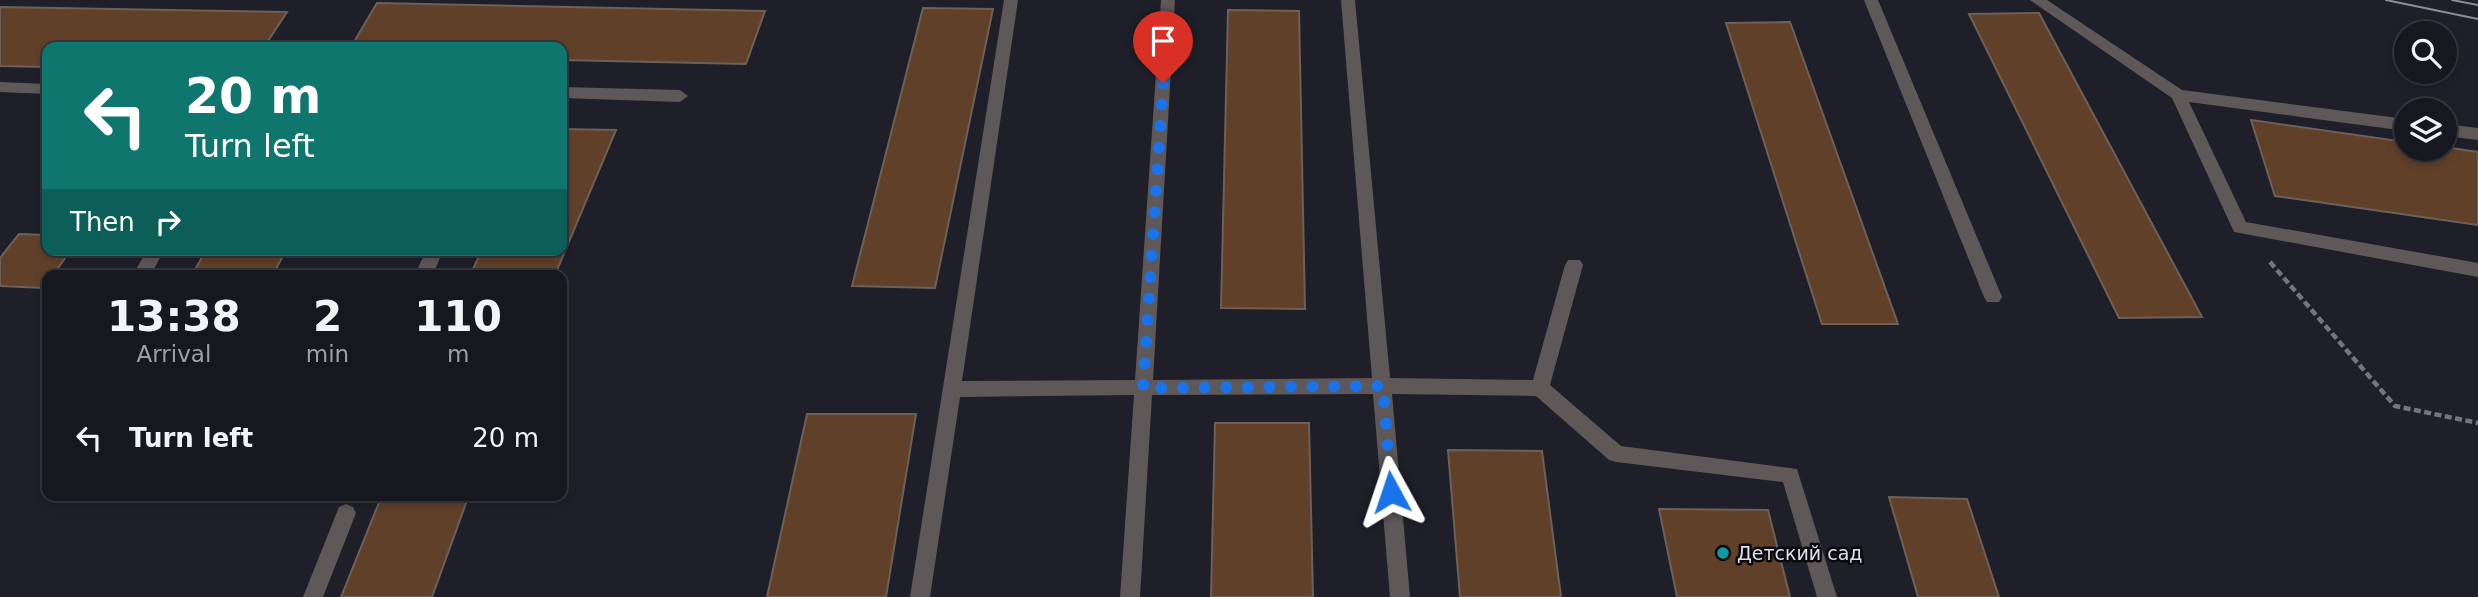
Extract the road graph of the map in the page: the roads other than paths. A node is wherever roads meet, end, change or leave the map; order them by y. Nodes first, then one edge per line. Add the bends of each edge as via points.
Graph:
1 (1011, 0) edge
2 (1168, 0) edge
3 (1348, 0) edge
4 (1871, 0) edge
5 (2037, 0) edge
6 (0, 87) edge
7 (42, 89) edge
8 (567, 92) edge
9 (2178, 95) junction
10 (680, 96) dead end
11 (2394, 123) edge
12 (2457, 131) edge
13 (2478, 134) edge
14 (1574, 265) dead end
15 (2478, 270) edge
16 (1993, 296) dead end
17 (1383, 386) junction
18 (1143, 388) junction
19 (1539, 388) junction
20 (952, 389) junction
21 (346, 513) dead end
22 (313, 597) edge
23 (920, 597) edge
24 (1130, 597) edge
25 (1400, 597) edge
26 (1827, 597) edge

1 - 20 street
2 - 18 street
3 - 17 street
4 - 16 street
5 - 9 street
6 - 7 street
8 - 10 street
9 - 11 street
9 - 15 street via 2240,227
12 - 13 street
14 - 19 street
17 - 18 street
17 - 19 street
17 - 25 street
18 - 20 street
18 - 24 street
19 - 26 street via 1616,454 1790,475
20 - 23 street
21 - 22 street

